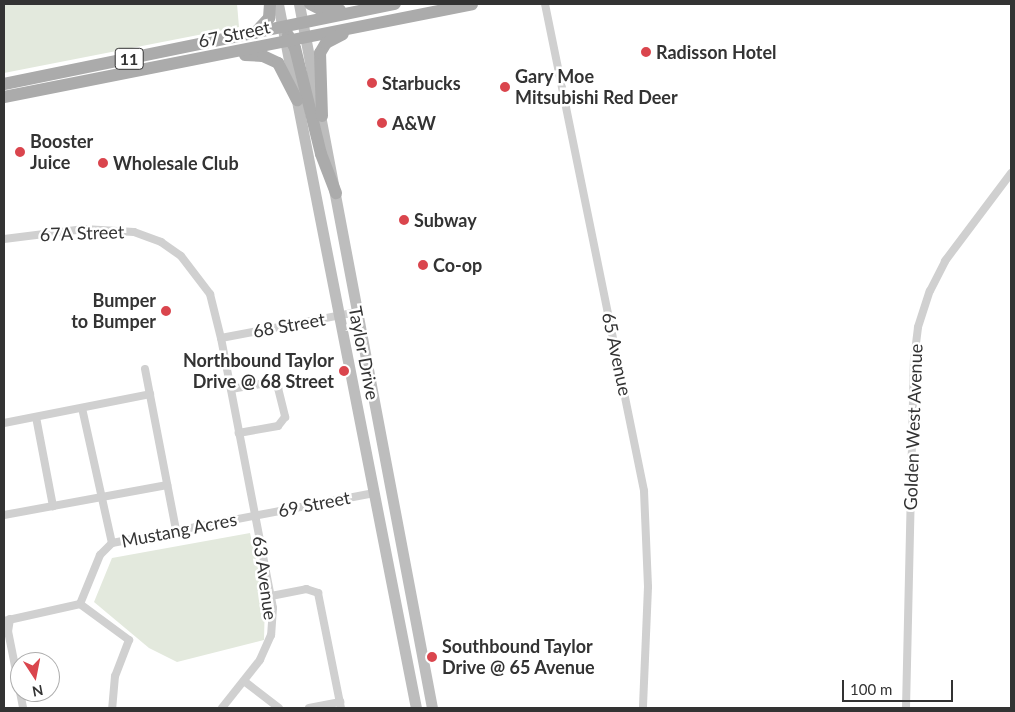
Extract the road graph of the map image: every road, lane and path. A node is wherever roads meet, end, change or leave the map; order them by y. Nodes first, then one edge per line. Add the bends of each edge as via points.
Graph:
1 (270, 4) edge
2 (278, 4) edge
3 (299, 4) edge
4 (310, 4) edge
5 (395, 4) edge
6 (472, 4) edge
7 (545, 4) edge
8 (372, 8) junction
9 (302, 23) junction
10 (282, 27) junction
11 (357, 27) junction
12 (255, 33) junction
13 (306, 37) junction
14 (288, 41) junction
15 (222, 55) junction
16 (4, 84) edge
17 (4, 98) edge
18 (296, 100) junction
19 (322, 116) junction
20 (1011, 173) edge
21 (336, 193) junction
22 (4, 239) edge
23 (357, 312) junction
24 (339, 316) junction
25 (221, 338) junction
26 (145, 369) dead end
27 (231, 390) junction
28 (150, 394) junction
29 (82, 408) junction
30 (36, 417) junction
31 (4, 422) edge
32 (239, 433) junction
33 (167, 485) junction
34 (374, 493) junction
35 (100, 499) junction
36 (53, 506) junction
37 (4, 515) edge
38 (255, 515) junction
39 (176, 530) junction
40 (112, 543) junction
41 (271, 596) junction
42 (80, 604) junction
43 (7, 620) edge
44 (12, 652) edge
45 (244, 681) junction
46 (341, 705) edge
47 (112, 708) edge
48 (222, 708) edge
49 (279, 708) edge
50 (309, 708) edge
51 (416, 708) edge
52 (432, 708) edge
53 (644, 708) edge
54 (906, 708) edge

1 - 12 main road via 268,18
2 - 10 main road
3 - 9 main road, Taylor Drive
4 - 8 main road via 326,10
5 - 8 main road, 67 Street / 11
6 - 11 main road, 67 Street / 11
7 - 53 street, 65 Avenue via 644,491 648,587
8 - 9 main road, 67 Street / 11
9 - 10 main road, 67 Street / 11
9 - 13 main road, Taylor Drive
10 - 12 main road, 67 Street / 11
10 - 14 main road
11 - 13 main road, 67 Street / 11
11 - 19 main road via 322,49 318,66
12 - 16 main road, 67 Street / 11
13 - 14 main road, 67 Street / 11
13 - 19 main road, Taylor Drive
14 - 15 main road, 67 Street / 11
14 - 18 main road, Taylor Drive
14 - 21 main road via 321,154
15 - 17 main road, 67 Street / 11
15 - 18 main road via 263,56 278,63
18 - 24 main road, Taylor Drive
19 - 21 main road, Taylor Drive
20 - 54 street, Golden West Avenue via 945,261 930,291 918,327 914,360
21 - 23 main road, Taylor Drive
22 - 25 street, 67A Street via 117,229 161,242 181,256 204,283 214,306
23 - 24 street, 68 Street
23 - 52 main road, Taylor Drive
24 - 25 street, 68 Street
24 - 34 main road, Taylor Drive
25 - 27 street, 63 Avenue
26 - 28 street
27 - 32 street, 63 Avenue
27 - 32 street via 273,382 278,388 285,418 278,426
28 - 29 street
28 - 33 street
29 - 30 street
29 - 35 street
30 - 31 street
30 - 36 street
32 - 38 street, 63 Avenue
33 - 35 street
33 - 39 street
34 - 38 street, 69 Street
34 - 51 main road, Taylor Drive
35 - 36 street
35 - 40 street
36 - 37 street
38 - 39 street, Mustang Acres
38 - 41 street, 63 Avenue
39 - 40 street, Mustang Acres
40 - 42 street, Mustang Acres via 100,555
41 - 45 street, 63 Avenue via 271,634 260,660
41 - 46 street via 306,589 318,593
42 - 43 street
42 - 47 street via 129,640 114,676
43 - 44 street
45 - 48 street, 63 Avenue
45 - 49 street
46 - 50 street

